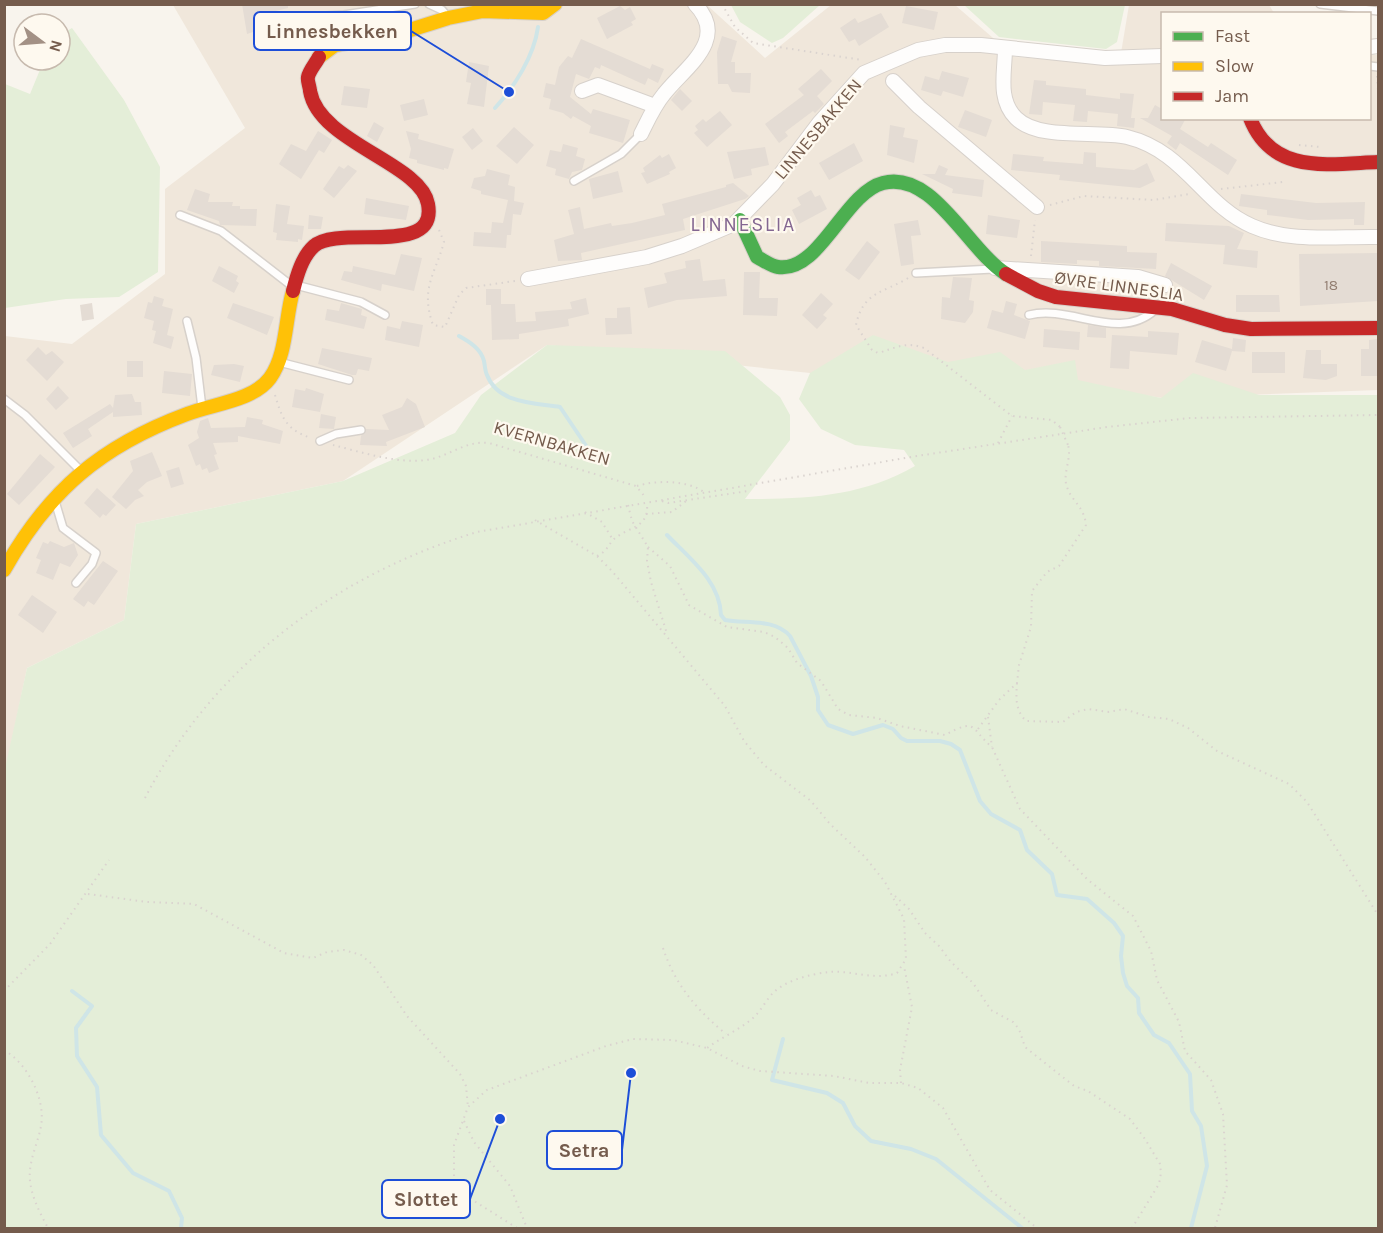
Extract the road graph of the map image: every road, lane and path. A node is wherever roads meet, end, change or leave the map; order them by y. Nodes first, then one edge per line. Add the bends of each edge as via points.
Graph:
1 (415, 4) edge
2 (429, 4) edge
3 (555, 4) edge
4 (695, 4) edge
5 (722, 4) edge
6 (1320, 4) edge
7 (1378, 11) edge
8 (273, 18) dead end
9 (448, 18) junction
10 (1005, 48) junction
11 (1161, 56) edge
12 (887, 62) junction
13 (874, 67) junction
14 (1375, 67) edge
15 (893, 81) joint
16 (1378, 90) edge
17 (582, 91) dead end
18 (654, 106) junction
19 (1251, 120) edge
20 (641, 134) joint
21 (1378, 162) edge
22 (574, 181) dead end
23 (1283, 182) dead end
24 (1206, 192) junction
25 (1037, 207) junction
26 (180, 215) dead end
27 (740, 220) junction
28 (427, 222) junction
29 (1378, 237) edge
30 (995, 268) junction
31 (1030, 270) junction
32 (916, 273) joint
33 (528, 279) joint
34 (295, 285) junction
35 (1165, 285) dead end
36 (1157, 308) junction
37 (385, 315) dead end
38 (1029, 315) dead end
39 (187, 321) dead end
40 (1378, 328) edge
41 (279, 362) junction
42 (270, 378) junction
43 (349, 380) dead end
44 (4, 399) edge
45 (202, 408) junction
46 (1378, 415) edge
47 (1012, 416) junction
48 (361, 430) dead end
49 (320, 441) junction
50 (997, 444) junction
51 (81, 471) junction
52 (636, 486) junction
53 (704, 492) junction
54 (748, 492) dead end
55 (55, 498) junction
56 (646, 498) dead end
57 (659, 500) junction
58 (686, 501) junction
59 (628, 505) junction
60 (647, 505) dead end
61 (585, 512) junction
62 (646, 514) junction
63 (535, 520) junction
64 (638, 527) junction
65 (613, 540) junction
66 (648, 547) junction
67 (597, 556) junction
68 (4, 570) edge
69 (76, 583) dead end
70 (668, 636) junction
71 (1017, 683) junction
72 (988, 716) junction
73 (978, 729) junction
74 (992, 747) junction
75 (145, 798) dead end
76 (109, 860) dead end
77 (88, 894) junction
78 (893, 894) junction
79 (1378, 915) edge
80 (663, 948) dead end
81 (904, 966) junction
82 (4, 991) edge
83 (726, 1034) junction
84 (707, 1048) junction
85 (4, 1050) edge
86 (901, 1083) junction
87 (468, 1107) junction
88 (464, 1121) junction
89 (48, 1228) edge
90 (517, 1228) edge
91 (528, 1228) edge
92 (1036, 1228) edge
93 (1132, 1228) edge
94 (1215, 1228) edge

1 - 8 lane via 344,15
2 - 9 lane
3 - 9 street via 543,13 483,11
4 - 18 street via 704,17 706,44
5 - 13 path via 735,27 753,43 855,58
6 - 7 lane
9 - 28 street via 394,35 335,45 322,53 309,77 312,101 326,120 417,184 426,195 430,209
10 - 11 street, LINNESBAKKEN via 1105,58
10 - 12 street, LINNESBAKKEN via 945,45
10 - 24 street via 1003,92 1017,119 1044,130 1111,134 1143,143 1177,162
12 - 13 street, LINNESBAKKEN
12 - 15 lane
13 - 27 street, LINNESBAKKEN via 848,90
14 - 16 path
15 - 25 street
17 - 18 street via 598,85
18 - 20 street
19 - 21 street via 1263,145 1286,159
20 - 22 lane via 621,154
23 - 24 path
24 - 25 path via 1153,200 1084,196
24 - 29 street via 1240,219 1267,232 1289,236
25 - 31 path
26 - 34 lane via 221,231 272,273
27 - 30 street, ØVRE LINNESLIA via 757,257 778,266 792,265 813,252 868,188 885,181 900,181 928,194
27 - 33 street, LINNESBAKKEN via 709,236 646,257
28 - 33 path via 440,230 444,242 430,278 428,297 433,325 445,327 466,288
28 - 34 street via 414,234 396,237 323,238 312,247
30 - 31 street
30 - 32 lane
30 - 36 street, ØVRE LINNESLIA via 1022,284 1065,299
31 - 35 street via 1138,277
32 - 47 path via 882,289 862,307 856,325 872,350 878,353 911,344 924,348
34 - 37 lane via 361,302
34 - 41 street
36 - 38 lane via 1142,319 1113,324 1050,312
36 - 40 street, ØVRE LINNESLIA via 1248,328
39 - 45 lane
41 - 42 street
41 - 43 lane
42 - 45 street via 246,394
42 - 49 path, KVERNBAKKEN via 285,424 296,433
44 - 51 lane
45 - 51 street via 123,442
46 - 50 path via 1190,418
47 - 50 path
47 - 71 path, bridge via 1052,420 1060,427 1070,460 1068,489 1080,504 1086,525 1059,566 1047,572 1032,591 1031,627
48 - 49 lane
49 - 52 path, KVERNBAKKEN via 406,460 427,460 476,441
50 - 53 path
51 - 55 street
52 - 53 path via 681,483
52 - 56 path
53 - 57 path
54 - 58 path
55 - 68 street via 30,528
55 - 69 lane via 63,528 96,552 92,564
57 - 58 path
57 - 59 path
58 - 62 path via 672,512
59 - 61 path
59 - 64 path via 627,511
60 - 62 path
61 - 63 path
61 - 65 path via 602,522
62 - 64 path
63 - 67 path
63 - 75 path via 477,532 417,554 354,584 304,615 265,645 207,704 169,756
64 - 65 path
64 - 66 path
65 - 67 path via 608,551
66 - 70 path via 651,582
66 - 73 path via 670,566 690,605 727,627 775,637 797,663 821,681 838,709 849,715 945,735 959,727
67 - 70 path
70 - 78 path via 725,706 744,741 764,765 810,801 865,857
71 - 72 path
71 - 79 path via 1016,701 1026,721 1063,722 1088,709 1124,709 1170,719 1217,751 1289,784 1307,802
72 - 73 path
72 - 74 path
73 - 74 path
74 - 94 path via 1020,809 1087,879 1133,916 1151,951 1157,980 1179,1022 1185,1051 1211,1080 1223,1114 1227,1185
76 - 77 path
77 - 82 path via 50,944
77 - 87 path via 194,904 284,953 313,958 344,950 361,955 373,965 407,1017 460,1074 466,1086
78 - 81 path via 904,920
78 - 93 path via 909,909 924,933 973,983 992,1010 1019,1029 1025,1047 1074,1086 1089,1091 1130,1119 1145,1139 1161,1173 1159,1184
80 - 83 path via 678,983
81 - 83 path via 887,976 828,972 794,980 774,992 746,1023
81 - 86 path via 912,1007
83 - 84 path
84 - 86 path via 759,1071
84 - 87 path via 673,1040 633,1039 537,1069 487,1090
85 - 89 path via 22,1064 42,1114 30,1180 35,1202
86 - 92 path via 918,1088 943,1108 990,1190
87 - 88 path
88 - 90 path via 454,1145 457,1187
88 - 91 path via 474,1142 510,1186

